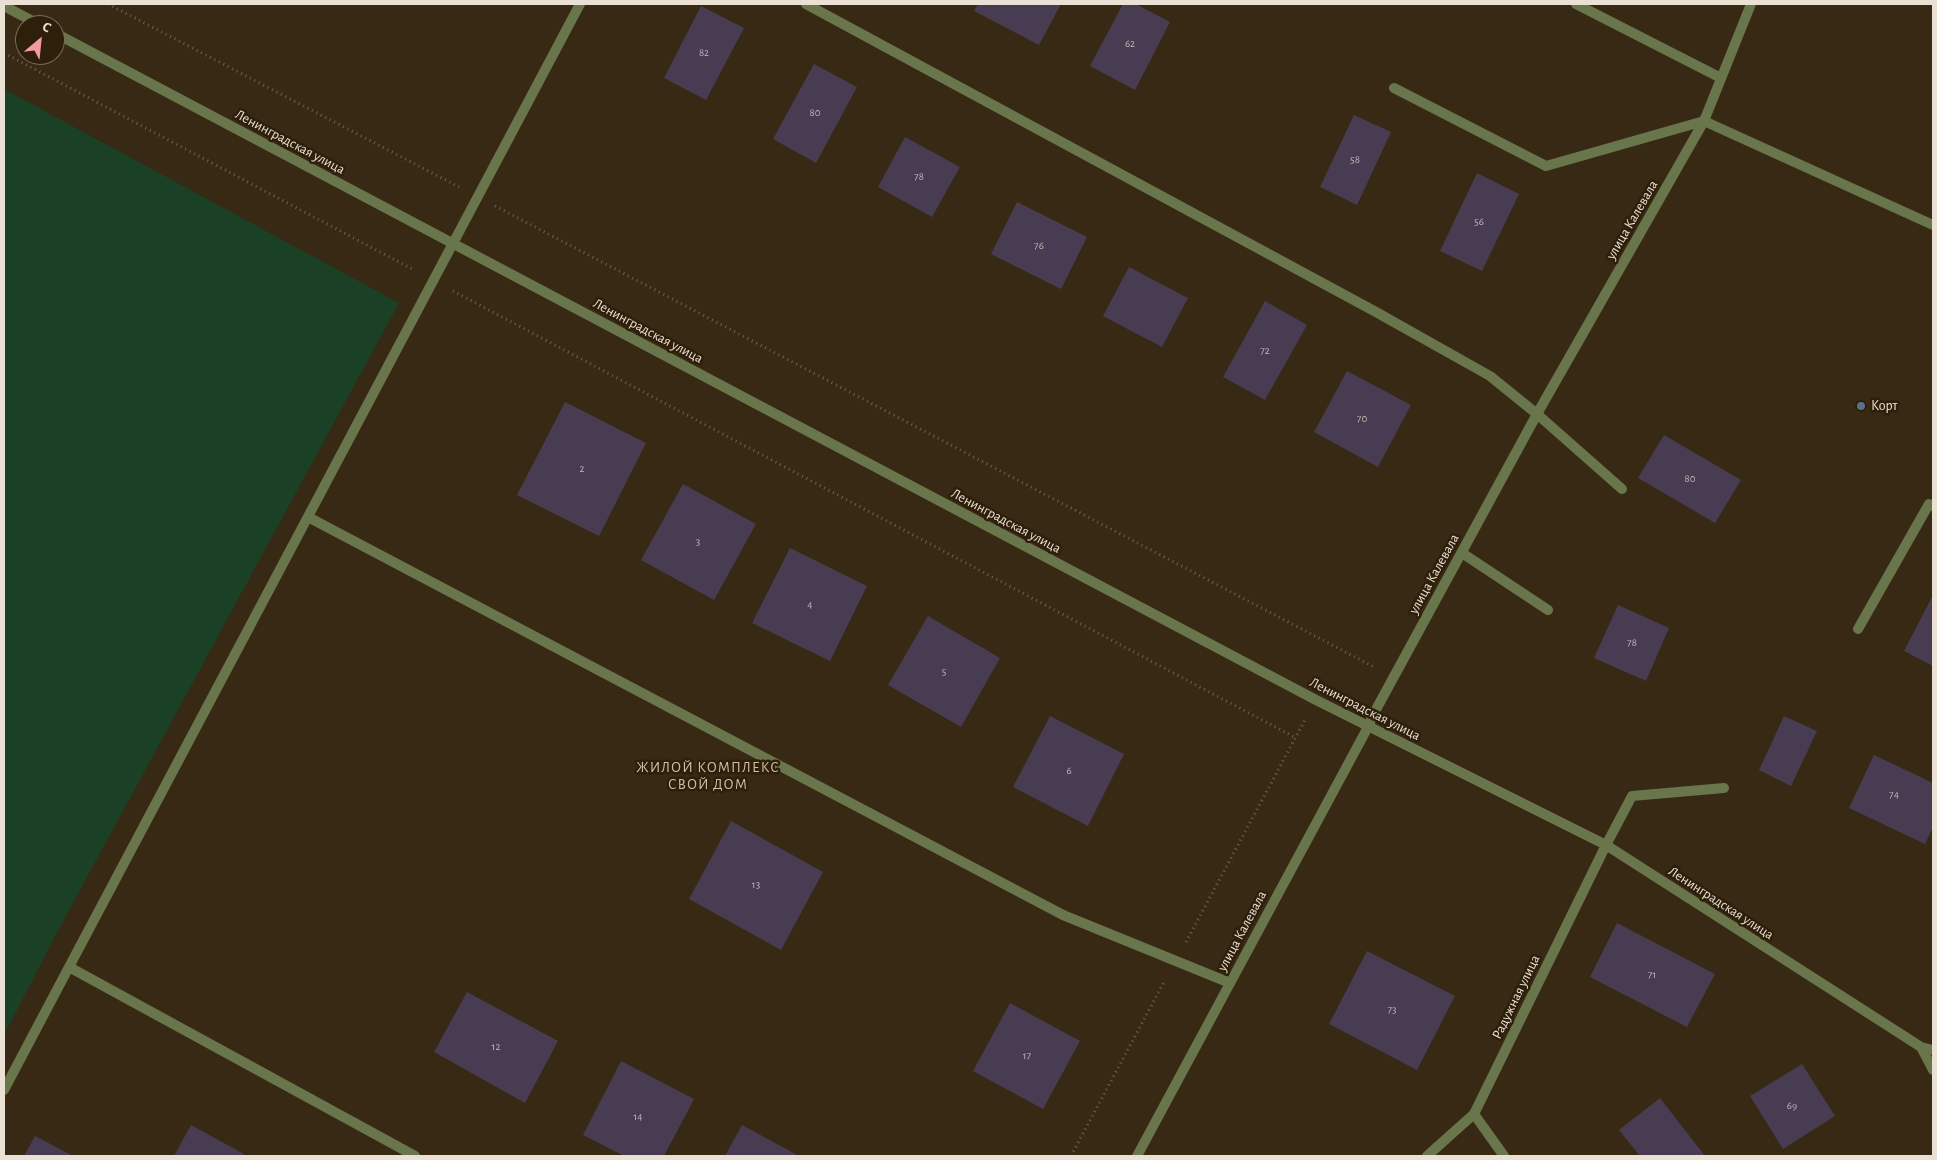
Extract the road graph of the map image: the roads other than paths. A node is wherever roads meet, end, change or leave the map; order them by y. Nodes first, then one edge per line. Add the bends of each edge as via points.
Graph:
1 (580, 4) edge
2 (800, 4) edge
3 (806, 4) edge
4 (1576, 4) edge
5 (1752, 4) edge
6 (4, 6) edge
7 (21, 15) edge
8 (65, 38) edge
9 (1721, 78) junction
10 (1394, 88) dead end
11 (1704, 121) junction
12 (1933, 225) edge
13 (453, 243) junction
14 (1490, 376) junction
15 (1537, 414) junction
16 (1622, 489) dead end
17 (1933, 506) edge
18 (308, 517) junction
19 (1462, 553) junction
20 (1548, 610) dead end
21 (1858, 629) dead end
22 (1368, 727) junction
23 (1724, 788) dead end
24 (1606, 845) junction
25 (69, 967) junction
26 (1230, 983) junction
27 (1921, 1047) junction
28 (1933, 1050) edge
29 (1933, 1070) edge
30 (4, 1090) edge
31 (1474, 1114) junction
32 (415, 1156) edge
33 (1138, 1156) edge
34 (1427, 1156) edge
35 (1504, 1156) edge

1 - 13 street
2 - 14 street
3 - 14 street
4 - 9 street
5 - 9 street, улица Калевала
6 - 7 street
8 - 13 street, Ленинградская улица
9 - 11 street, улица Калевала
10 - 11 street via 1546,166
11 - 12 street
11 - 15 street, улица Калевала
13 - 18 street
13 - 22 street, Ленинградская улица
14 - 15 street
15 - 16 street
15 - 19 street, улица Калевала
17 - 21 street via 1929,504
18 - 25 street
18 - 26 street via 1063,915
19 - 20 street
19 - 22 street, улица Калевала
22 - 24 street, Ленинградская улица
22 - 26 street, улица Калевала
23 - 24 street, Радужная улица via 1632,796
24 - 27 street, Ленинградская улица
24 - 31 street, Радужная улица
25 - 30 street
25 - 32 street
26 - 33 street, улица Калевала
27 - 28 street, Ленинградская улица
27 - 29 street
31 - 34 street
31 - 35 street

